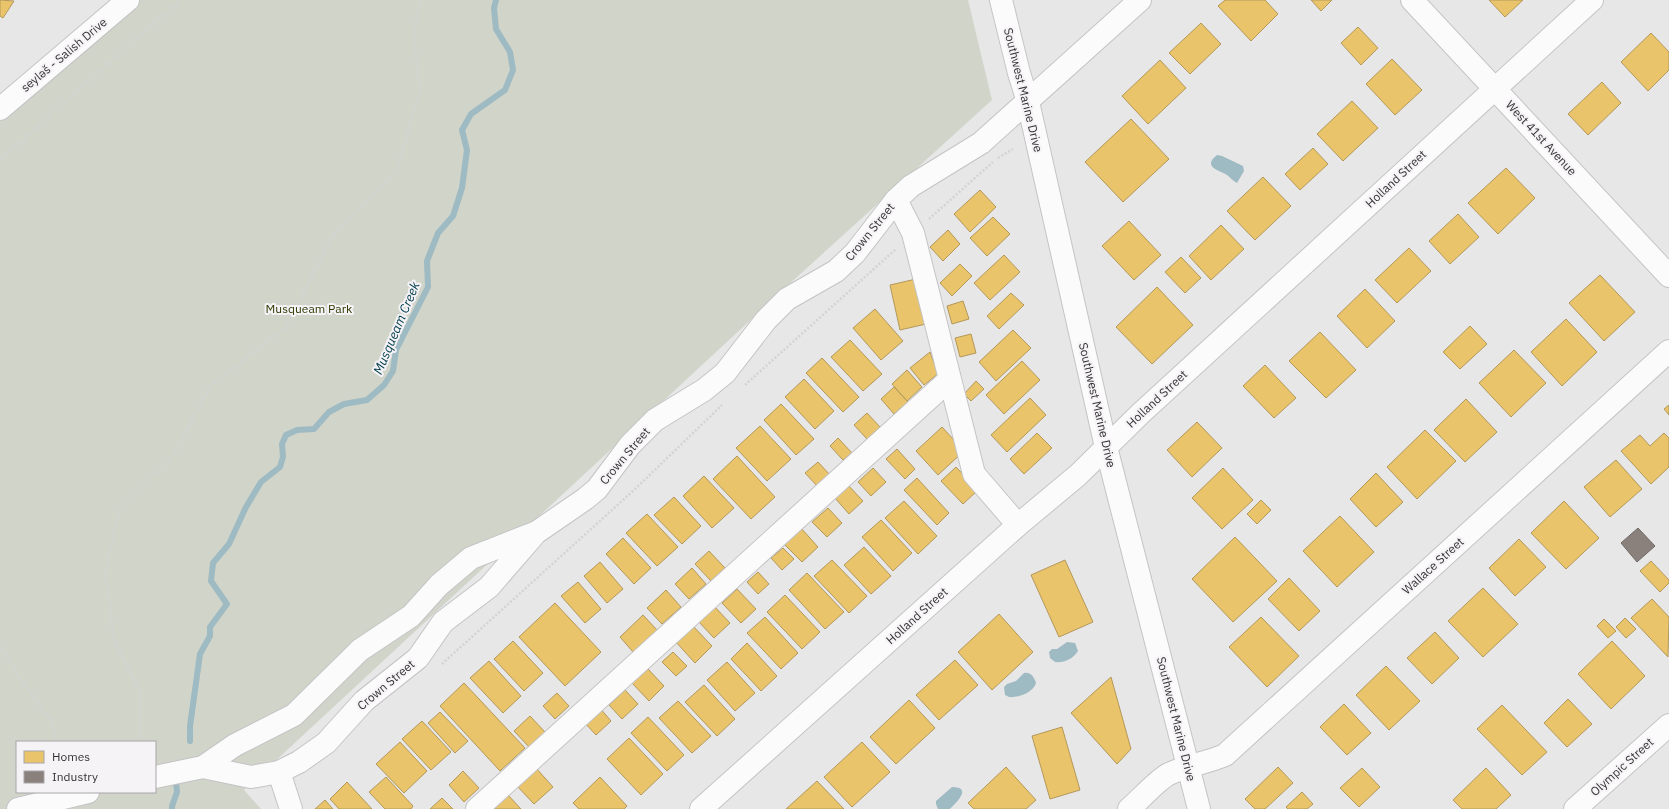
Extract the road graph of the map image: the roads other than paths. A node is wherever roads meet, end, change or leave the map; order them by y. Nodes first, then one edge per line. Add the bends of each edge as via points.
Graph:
1 (128, 0) edge
2 (1001, 0) edge
3 (1140, 0) edge
4 (1412, 0) edge
5 (1592, 0) edge
6 (1495, 88) junction
7 (1028, 102) junction
8 (0, 109) edge
9 (896, 200) junction
10 (1669, 276) edge
11 (1669, 351) edge
12 (949, 380) junction
13 (1106, 447) junction
14 (1018, 525) junction
15 (537, 532) junction
16 (1669, 725) edge
17 (1189, 766) junction
18 (203, 767) junction
19 (279, 772) junction
20 (156, 777) edge
21 (84, 793) edge
22 (18, 809) edge
23 (291, 809) edge
24 (477, 809) edge
25 (701, 809) edge
26 (1129, 809) edge
27 (1199, 809) edge
28 (1575, 809) edge

1 - 8 street, seyləš - Salish Drive
2 - 7 street, Southwest Marine Drive
3 - 7 street, Crown Street
4 - 6 street, West 41st Avenue
5 - 6 street, Holland Street
6 - 10 street, West 41st Avenue
6 - 13 street, Holland Street
7 - 9 street, Crown Street via 981,143 911,186
7 - 13 street, Southwest Marine Drive
9 - 12 street via 913,233
9 - 15 street, Crown Street via 856,253 836,272 787,299 766,320 725,374 655,420 630,445 598,489
11 - 17 street, Wallace Street via 1226,755
12 - 14 street via 974,474
12 - 24 street
13 - 14 street, Holland Street via 1078,475
13 - 17 street, Southwest Marine Drive
14 - 25 street, Holland Street
15 - 18 street, Crown Street via 471,558 439,585 411,616 360,650 294,716 235,745
15 - 19 street, Crown Street via 489,587 443,622 418,658 364,701 326,744
16 - 28 street, Olympic Street
17 - 26 street, Wallace Street via 1168,774
17 - 27 street, Southwest Marine Drive
18 - 19 street, Crown Street via 251,777
18 - 20 street, Crown Street
19 - 23 street
21 - 22 street

